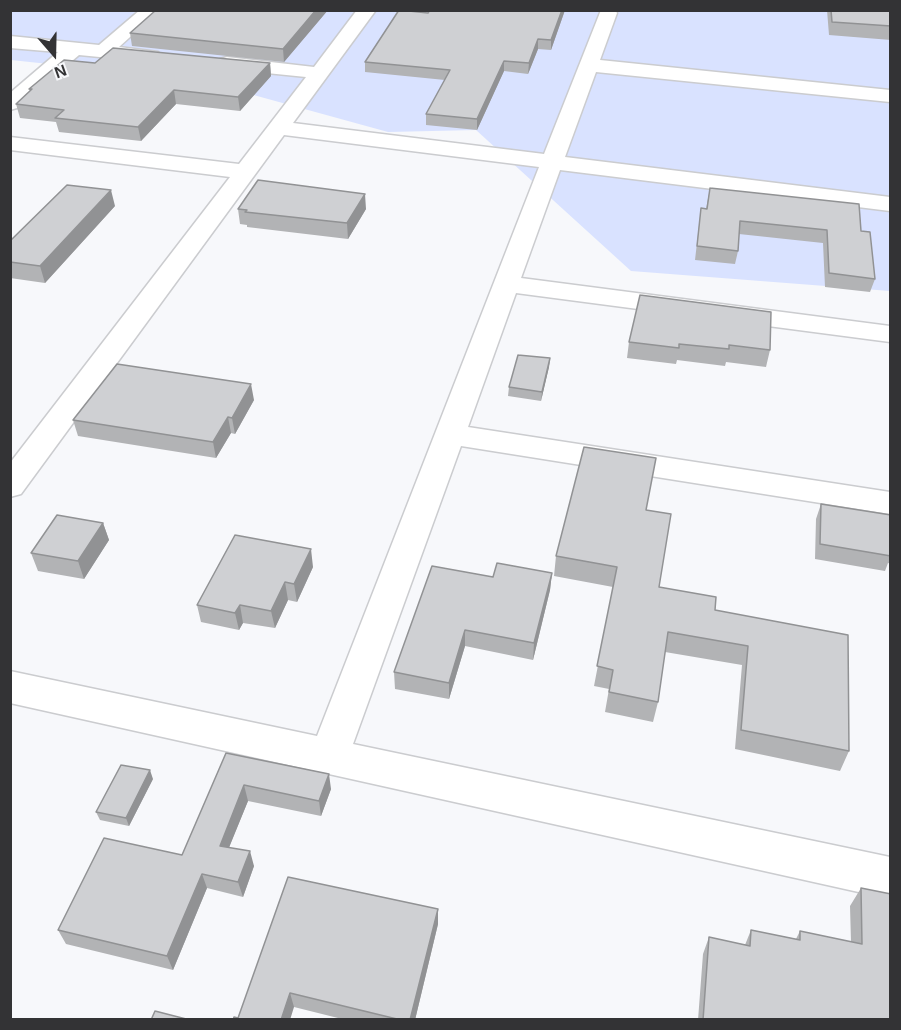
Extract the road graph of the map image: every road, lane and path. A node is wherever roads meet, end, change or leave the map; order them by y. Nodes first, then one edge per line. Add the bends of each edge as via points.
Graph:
1 (151, 10) edge
2 (367, 10) edge
3 (608, 13) dead end
4 (10, 42) edge
5 (75, 48) junction
6 (103, 51) junction
7 (172, 58) edge
8 (206, 61) edge
9 (588, 65) junction
10 (320, 73) junction
11 (890, 96) edge
12 (10, 104) edge
13 (891, 120) edge
14 (279, 128) junction
15 (10, 143) edge
16 (553, 163) junction
17 (246, 172) junction
18 (891, 204) edge
19 (506, 284) junction
20 (891, 334) edge
21 (450, 434) junction
22 (10, 486) edge
23 (891, 503) edge
24 (10, 687) edge
25 (329, 756) junction
26 (891, 878) edge

1 - 6 street
2 - 10 street
3 - 9 street
4 - 5 street
5 - 6 street
5 - 12 street
6 - 7 street
8 - 10 street
9 - 11 street
9 - 16 street
10 - 14 street
11 - 13 street
14 - 16 street
14 - 17 street
15 - 17 street
16 - 18 street
16 - 19 street
17 - 22 street
19 - 20 street
19 - 21 street
21 - 23 street
21 - 25 street
24 - 25 street
25 - 26 street

